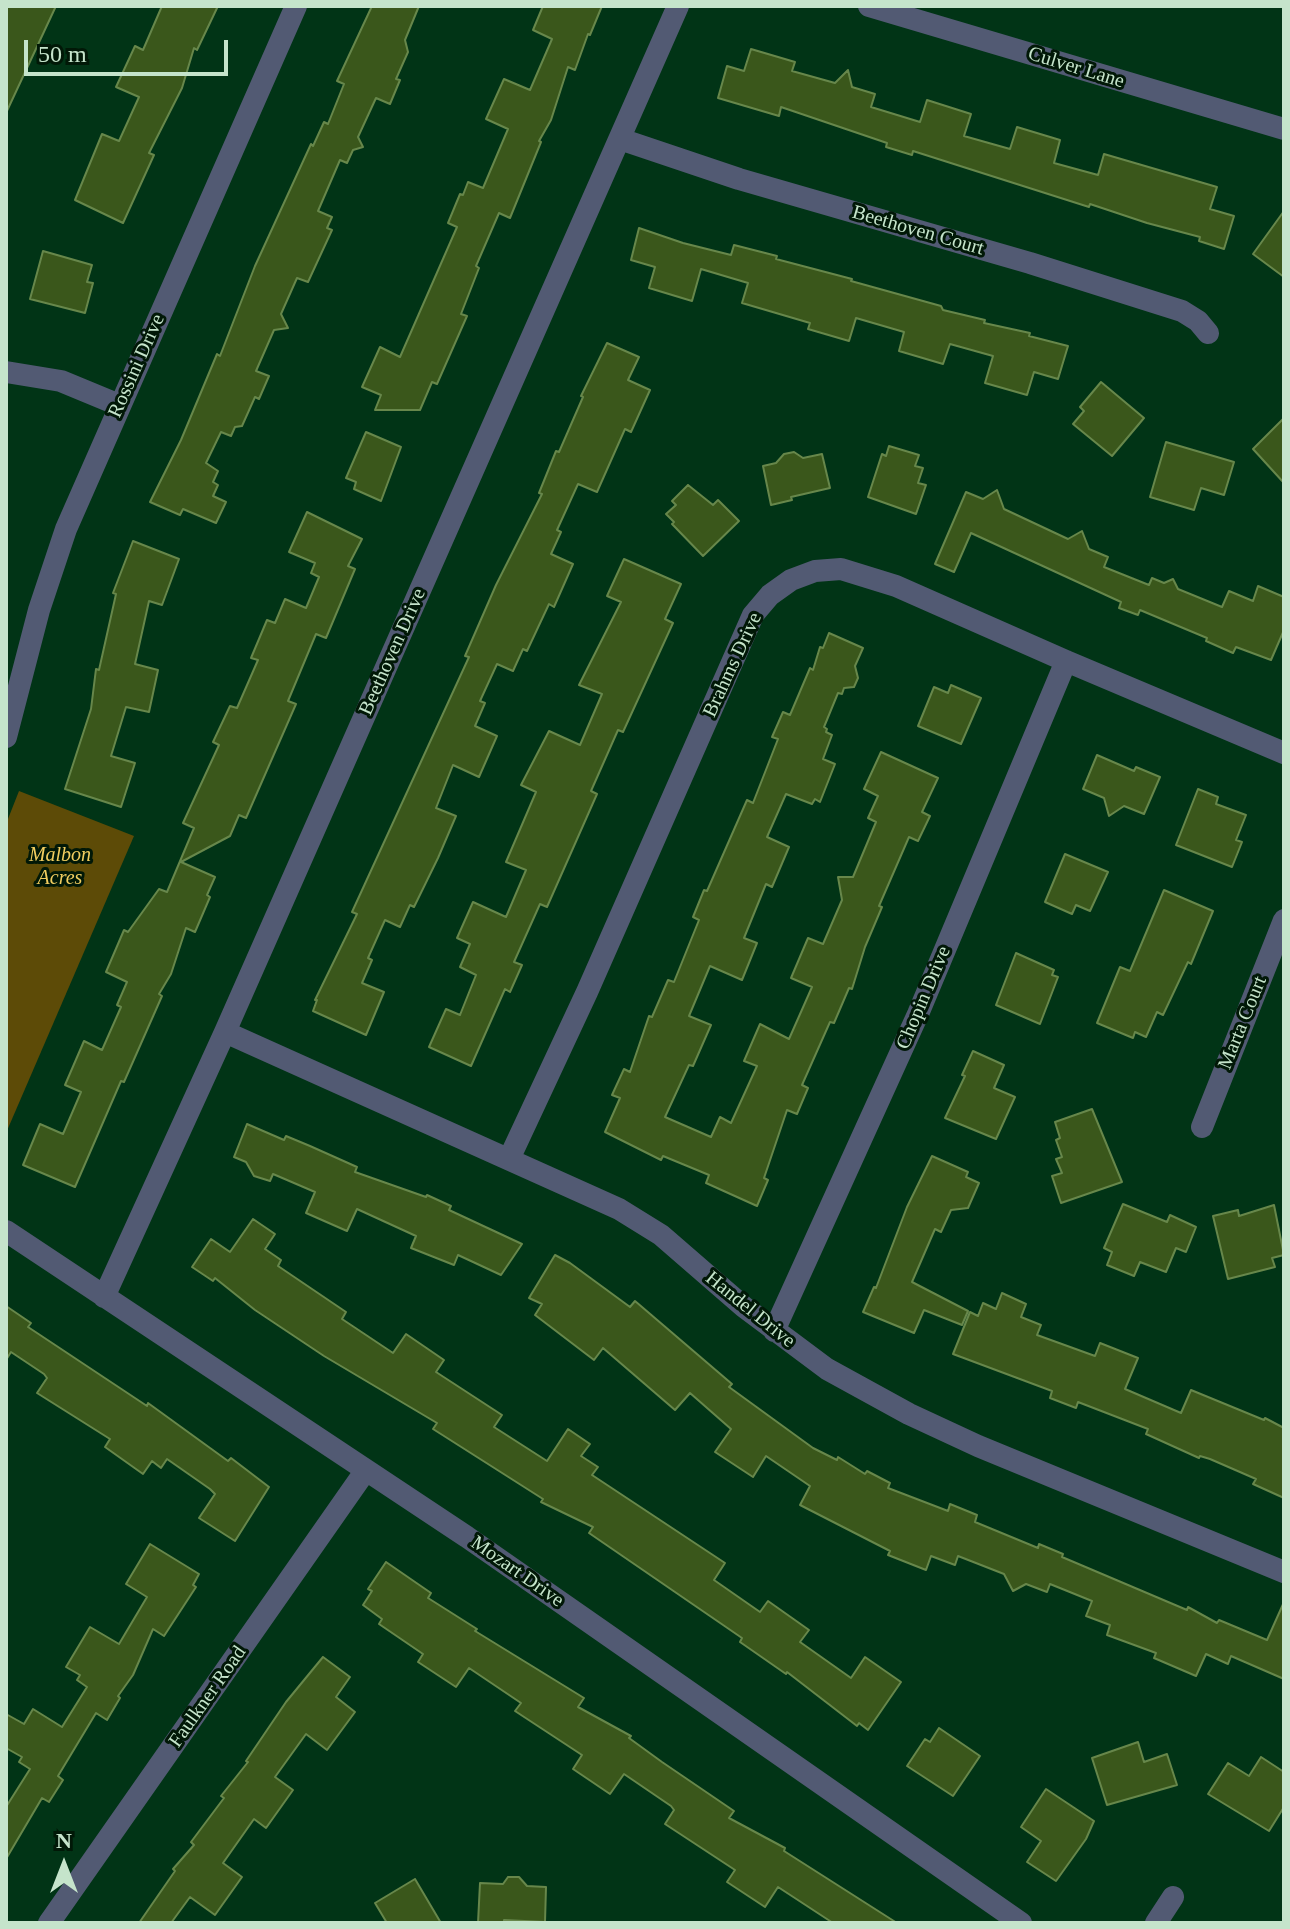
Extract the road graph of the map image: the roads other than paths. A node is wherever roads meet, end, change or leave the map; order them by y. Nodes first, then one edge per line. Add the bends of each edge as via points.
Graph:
1 (296, 6) edge
2 (678, 6) edge
3 (869, 6) edge
4 (1284, 129) edge
5 (620, 139) junction
6 (1208, 333) dead end
7 (6, 372) edge
8 (119, 405) junction
9 (1066, 661) junction
10 (6, 737) edge
11 (1284, 753) edge
12 (1284, 920) edge
13 (225, 1032) junction
14 (1202, 1127) dead end
15 (509, 1159) junction
16 (6, 1231) edge
17 (104, 1297) junction
18 (774, 1331) junction
19 (366, 1470) junction
20 (1284, 1572) edge
21 (1173, 1897) dead end
22 (49, 1923) edge
23 (1021, 1923) edge
24 (1156, 1923) edge

1 - 8 street, Rossini Drive
2 - 5 street, Beethoven Drive
3 - 4 street, Culver Lane
5 - 6 street, Beethoven Court via 1182,311
5 - 13 street, Beethoven Drive
7 - 8 street via 61,381
8 - 10 street, Rossini Drive via 66,529
9 - 11 street, Brahms Drive
9 - 15 street, Brahms Drive via 896,586 841,569 815,571 770,595 753,615
9 - 18 street, Chopin Drive via 918,1014
12 - 14 street, Marta Court
13 - 15 street, Handel Drive
13 - 17 street, Beethoven Drive
15 - 18 street, Handel Drive via 619,1209 661,1235
16 - 17 street, Mozart Drive
17 - 19 street, Mozart Drive
18 - 20 street, Handel Drive via 827,1369 909,1414
19 - 22 street, Faulkner Road
19 - 23 street, Mozart Drive
21 - 24 street

